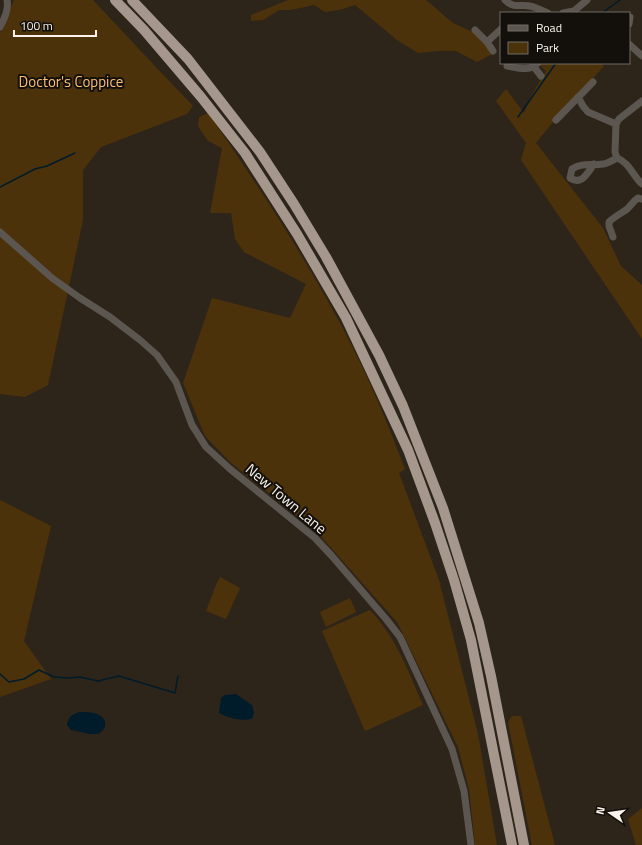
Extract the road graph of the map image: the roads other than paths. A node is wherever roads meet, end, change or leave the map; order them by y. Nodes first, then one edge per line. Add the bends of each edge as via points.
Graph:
1 (7, 0) edge
2 (115, 0) edge
3 (132, 0) edge
4 (505, 0) edge
5 (587, 0) edge
6 (515, 10) edge
7 (546, 12) edge
8 (574, 12) edge
9 (0, 27) edge
10 (475, 30) dead end
11 (500, 30) edge
12 (487, 42) junction
13 (630, 45) edge
14 (493, 51) dead end
15 (642, 56) edge
16 (536, 65) edge
17 (507, 66) dead end
18 (541, 76) dead end
19 (593, 82) dead end
20 (578, 97) junction
21 (642, 101) edge
22 (556, 120) dead end
23 (616, 124) junction
24 (617, 158) junction
25 (594, 164) dead end
26 (642, 184) edge
27 (642, 199) edge
28 (0, 232) edge
29 (613, 237) dead end
30 (471, 845) edge
31 (512, 845) edge
32 (524, 845) edge

1 - 9 street via 6,14
2 - 31 highway via 201,96 245,153 297,234 350,325 408,450 454,580 471,640
3 - 32 highway via 188,59 260,152 326,257 379,355 443,508 479,623
4 - 6 street
5 - 8 street
6 - 7 street via 531,6
10 - 12 street
11 - 12 street
12 - 14 street
13 - 15 street
16 - 17 street via 523,69
16 - 18 street
19 - 20 street
20 - 22 street
20 - 23 street via 588,112
21 - 23 street
23 - 24 street
24 - 25 street via 604,164
24 - 26 street via 628,165
27 - 29 street via 634,200 627,209 609,222
28 - 30 street, New Town Lane via 52,278 110,317 157,355 176,382 192,425 206,447 315,538 400,637 452,749 464,791

